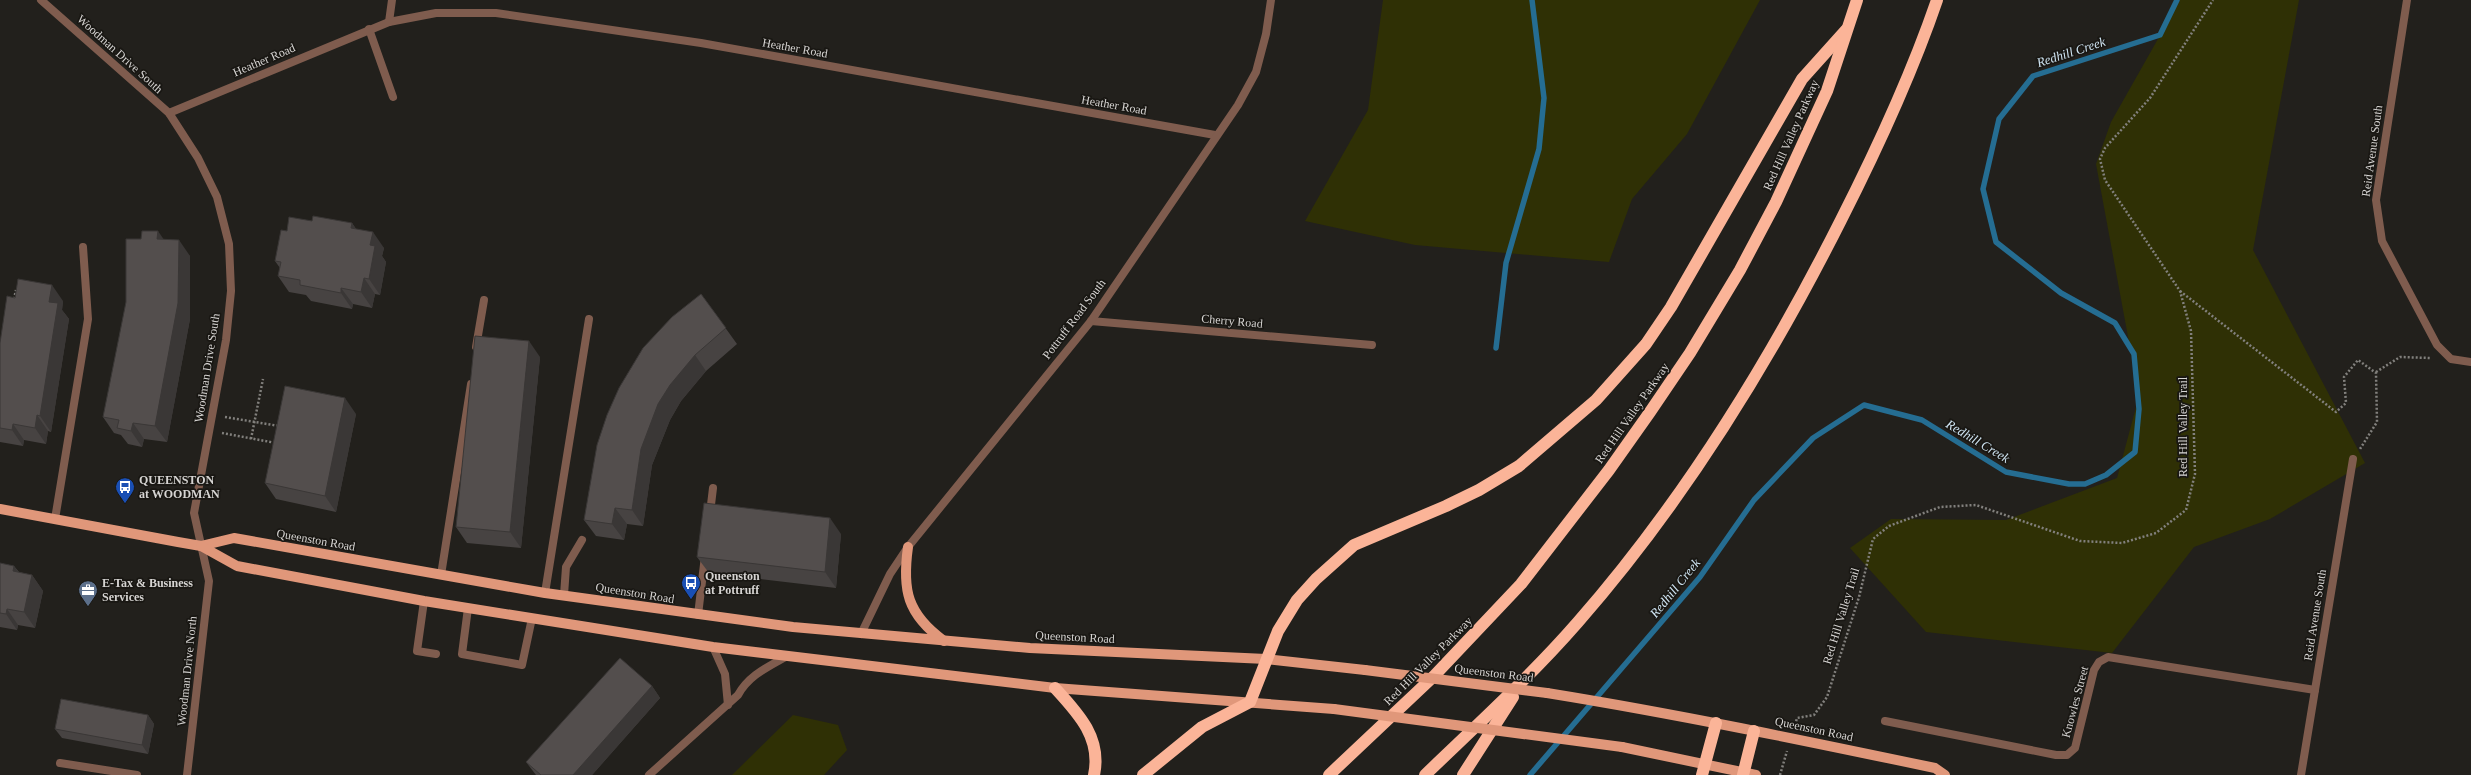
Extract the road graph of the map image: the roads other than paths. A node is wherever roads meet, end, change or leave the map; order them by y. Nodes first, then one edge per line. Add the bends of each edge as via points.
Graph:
1 (41, 0) edge
2 (392, 0) edge
3 (1272, 0) edge
4 (1857, 0) edge
5 (1937, 0) edge
6 (2407, 0) edge
7 (389, 22) junction
8 (370, 29) junction
9 (1846, 30) junction
10 (393, 97) dead end
11 (169, 113) junction
12 (1216, 135) junction
13 (83, 247) dead end
14 (484, 300) dead end
15 (589, 319) dead end
16 (1090, 321) junction
17 (1372, 345) dead end
18 (475, 355) edge
19 (2471, 362) edge
20 (472, 379) edge
21 (2353, 459) road end
22 (713, 488) dead end
23 (0, 509) edge
24 (55, 519) junction
25 (709, 525) edge
26 (582, 540) dead end
27 (201, 546) junction
28 (908, 547) junction
29 (706, 548) edge
30 (441, 576) junction
31 (545, 593) junction
32 (564, 595) junction
33 (424, 601) junction
34 (468, 608) junction
35 (698, 615) junction
36 (532, 618) junction
37 (861, 634) junction
38 (944, 641) junction
39 (713, 646) junction
40 (436, 654) dead end
41 (787, 656) junction
42 (1266, 659) junction
43 (1525, 680) junction
44 (1055, 688) junction
45 (2315, 690) junction
46 (1250, 702) junction
47 (728, 705) junction
48 (1885, 721) dead end
49 (1716, 722) junction
50 (1754, 731) junction
51 (60, 763) dead end
52 (1704, 769) edge
53 (1743, 774) edge
54 (137, 775) edge
55 (187, 775) edge
56 (649, 775) edge
57 (1094, 775) edge
58 (1143, 775) edge
59 (1329, 775) edge
60 (1425, 775) edge
61 (1462, 775) edge
62 (1756, 775) edge
63 (1945, 775) edge
64 (2301, 775) edge

1 - 11 street, Woodman Drive South
2 - 7 street
3 - 12 street, Pottruff Road South via 1256,72 1238,105
4 - 9 highway, Red Hill Valley Parkway
5 - 43 highway via 1872,158 1798,305 1751,385 1643,542 1579,621
6 - 19 street, Reid Avenue South via 2376,200 2378,222 2382,241 2437,345 2451,358
7 - 8 street, Heather Road
7 - 12 street, Heather Road via 436,12 496,12 700,43
8 - 10 street
8 - 11 street, Heather Road
9 - 42 highway via 1802,79 1671,308 1646,344 1601,394 1525,461 1506,474 1446,506 1354,545 1297,600
9 - 59 highway, Red Hill Valley Parkway via 1828,91 1776,202 1740,270 1646,419 1610,470 1521,584 1434,676
11 - 27 street, Woodman Drive South via 198,158 217,197 230,244 226,340 194,514
12 - 16 street, Pottruff Road South
13 - 24 street via 88,319
14 - 18 street
15 - 31 street
16 - 17 street, Cherry Road
16 - 28 street, Pottruff Road South
20 - 30 street
21 - 45 street, Reid Avenue South
22 - 25 street
23 - 24 main road, Queenston Road
24 - 27 main road, Queenston Road
26 - 32 street via 566,567
27 - 30 main road, Queenston Road via 234,538
27 - 33 main road, Queenston Road via 238,566
27 - 55 street, Woodman Drive North via 209,581
28 - 37 street, Pottruff Road South via 890,574
28 - 38 main road via 906,578 916,616 926,628
29 - 35 street
30 - 31 main road, Queenston Road
31 - 32 main road, Queenston Road
32 - 35 main road, Queenston Road
33 - 34 main road, Queenston Road
33 - 40 street via 417,651
34 - 36 main road, Queenston Road
34 - 36 street via 462,654 522,665
35 - 37 main road, Queenston Road
36 - 39 main road, Queenston Road
37 - 38 main road, Queenston Road
38 - 42 main road, Queenston Road via 1030,648
39 - 41 main road, Queenston Road
39 - 47 street via 725,674
41 - 44 main road, Queenston Road
41 - 47 street via 745,683
42 - 46 highway
42 - 49 main road, Queenston Road, bridge via 1547,693
43 - 60 highway
43 - 61 highway
44 - 46 main road, Queenston Road
44 - 57 highway via 1081,716 1089,732 1094,752
45 - 48 street, Knowles Street via 2108,657 2094,670 2075,748 2067,755 2056,755
45 - 64 street, Reid Avenue South
46 - 52 main road, Queenston Road, bridge via 1334,709 1622,747
46 - 58 highway via 1202,727
47 - 56 street
49 - 50 main road, Queenston Road
49 - 52 highway
50 - 53 highway
50 - 63 main road, Queenston Road via 1935,768
51 - 54 street
52 - 53 main road, Queenston Road
53 - 62 main road, Queenston Road

